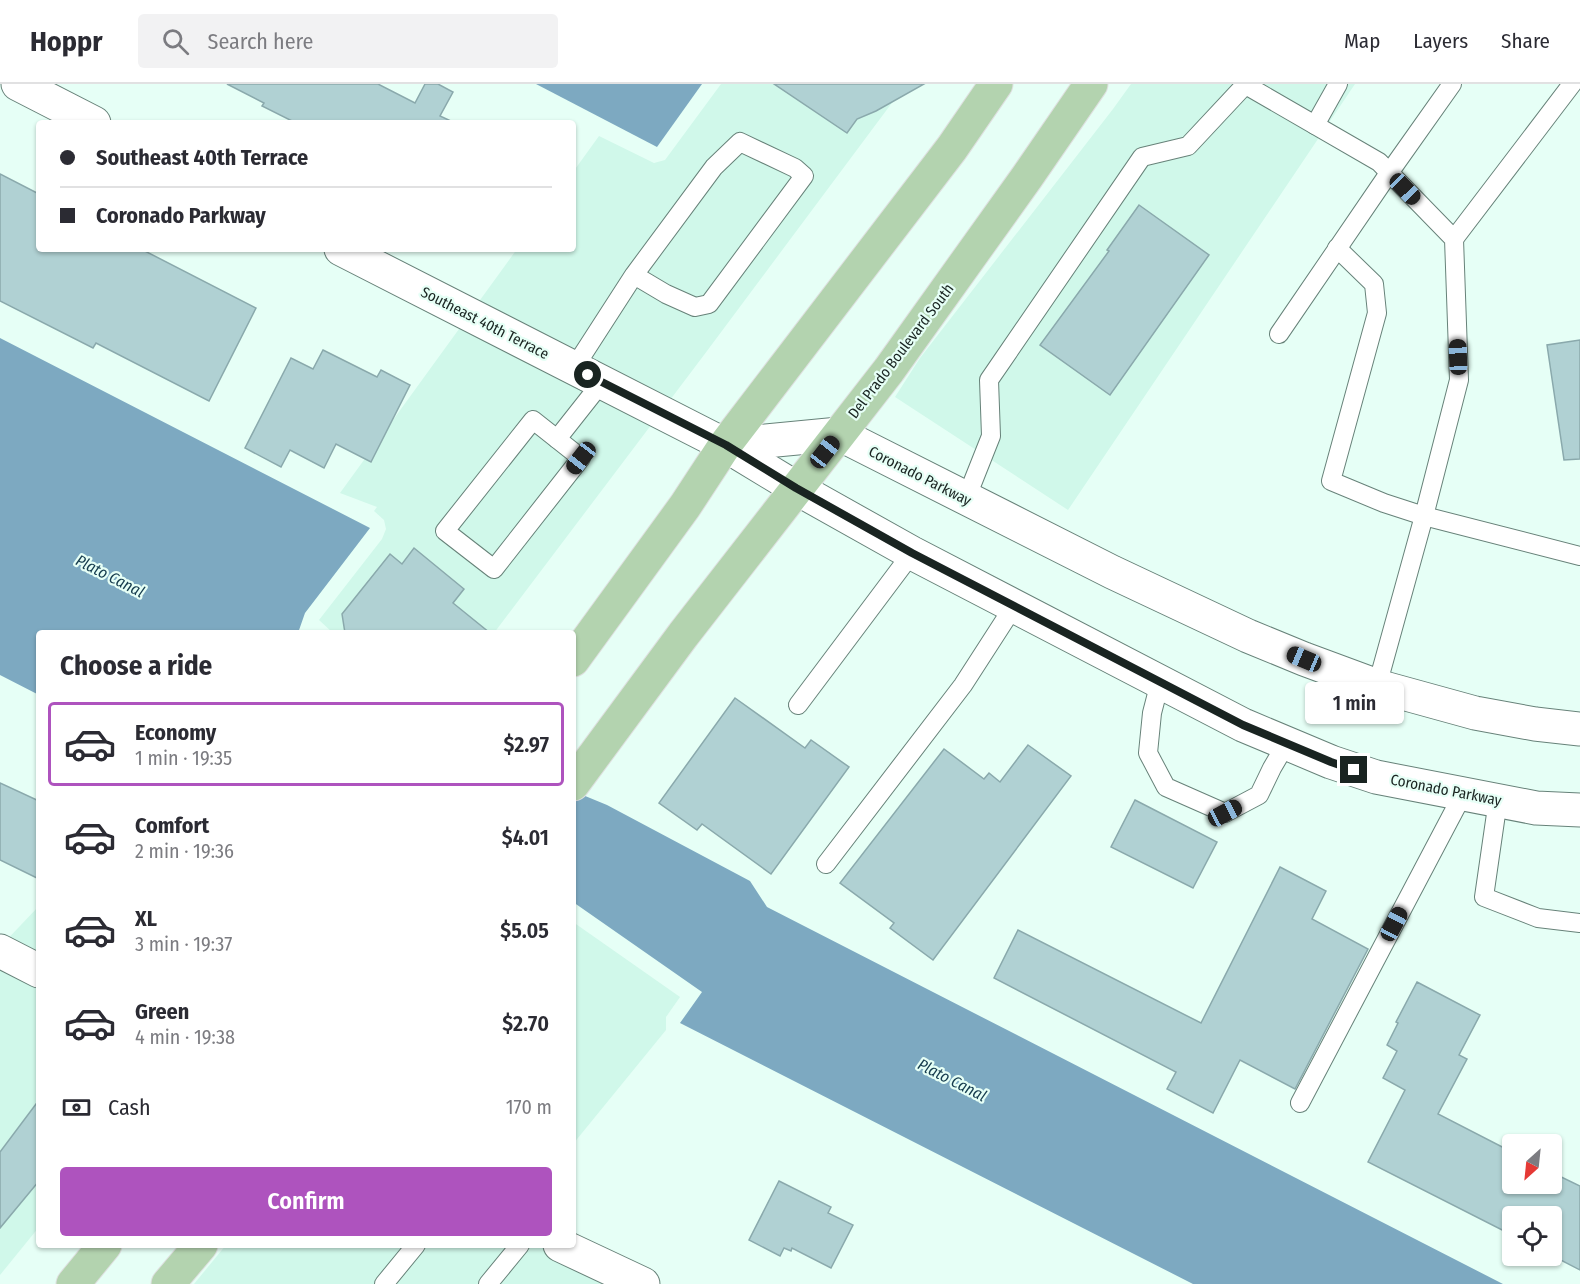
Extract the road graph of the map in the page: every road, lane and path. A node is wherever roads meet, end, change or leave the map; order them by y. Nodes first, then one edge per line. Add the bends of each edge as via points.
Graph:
1 (18, 84) edge
2 (996, 84) edge
3 (1091, 84) edge
4 (1244, 84) edge
5 (1338, 84) edge
6 (1452, 84) edge
7 (1572, 84) edge
8 (88, 120) edge
9 (1316, 125) junction
10 (1389, 173) junction
11 (1455, 239) junction
12 (1337, 248) junction
13 (347, 252) edge
14 (634, 275) junction
15 (1280, 334) dead end
16 (588, 375) junction
17 (838, 434) junction
18 (557, 439) junction
19 (726, 445) junction
20 (796, 488) junction
21 (966, 499) junction
22 (1424, 516) junction
23 (912, 553) junction
24 (1580, 556) edge
25 (1014, 606) junction
26 (576, 656) edge
27 (1160, 682) junction
28 (1377, 686) junction
29 (798, 705) dead end
30 (1580, 729) edge
31 (1286, 744) junction
32 (578, 777) edge
33 (1463, 794) junction
34 (1498, 800) junction
35 (1580, 810) edge
36 (826, 864) dead end
37 (1580, 923) edge
38 (0, 951) edge
39 (36, 969) edge
40 (1300, 1103) dead end
41 (103, 1248) edge
42 (198, 1248) edge
43 (414, 1248) edge
44 (518, 1248) edge
45 (566, 1248) edge
46 (73, 1284) edge
47 (168, 1284) edge
48 (384, 1284) edge
49 (488, 1284) edge
50 (643, 1284) edge

1 - 8 street
2 - 19 main road via 952,148
3 - 17 main road, Del Prado Boulevard South via 889,370
4 - 9 lane
4 - 21 lane via 1188,146 1142,157 988,380 991,436
5 - 9 lane
6 - 10 lane
7 - 11 lane
9 - 10 lane via 1379,162
10 - 11 lane
10 - 12 lane
11 - 22 lane via 1458,380
12 - 15 lane
12 - 22 lane via 1374,284 1377,313 1331,481
13 - 16 street, Southeast 40th Terrace
14 - 14 lane via 695,307 709,304 804,176 740,142 714,168
14 - 16 lane
16 - 18 lane
16 - 19 street, Southeast 40th Terrace
17 - 19 street
17 - 20 main road, Del Prado Boulevard South
17 - 21 street, Coronado Parkway
18 - 18 lane via 533,420 445,531 494,569 581,458
19 - 20 street, Coronado Parkway
19 - 26 main road
20 - 23 street, Coronado Parkway
20 - 32 main road, Del Prado Boulevard South
21 - 28 street, Coronado Parkway via 1248,636
22 - 24 lane
22 - 28 lane
23 - 25 street, Coronado Parkway
23 - 29 lane
25 - 27 street, Coronado Parkway
25 - 36 lane via 963,685
27 - 31 street, Coronado Parkway
27 - 31 lane via 1148,753 1166,787 1225,813 1259,795
28 - 30 street, Coronado Parkway via 1475,713
31 - 33 street, Coronado Parkway via 1376,777
33 - 34 street, Coronado Parkway
33 - 40 lane
34 - 35 street, Coronado Parkway via 1536,808
34 - 37 lane via 1484,897 1538,918
38 - 39 street
41 - 46 main road
42 - 47 main road
43 - 48 lane
44 - 49 lane
45 - 50 street

